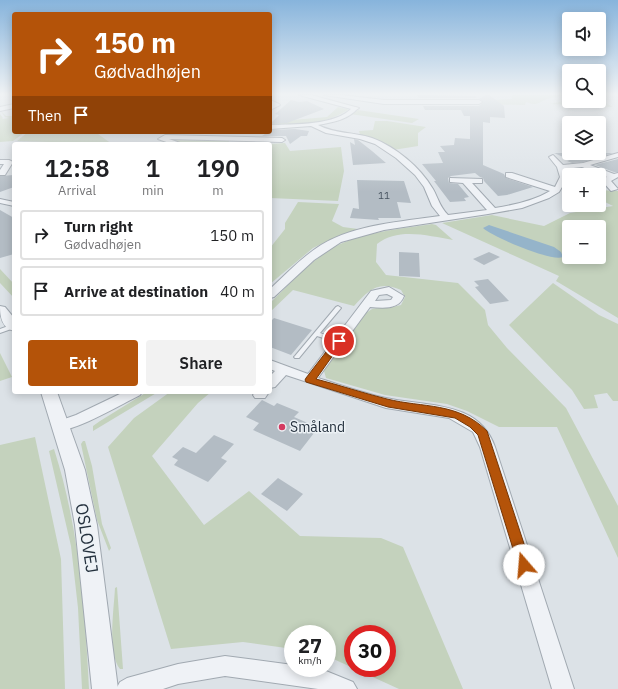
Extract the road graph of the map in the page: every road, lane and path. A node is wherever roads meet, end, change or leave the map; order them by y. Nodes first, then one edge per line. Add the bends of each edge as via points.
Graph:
1 (318, 127) edge
2 (341, 127) edge
3 (210, 134) edge
4 (354, 135) junction
5 (207, 138) junction
6 (237, 139) junction
7 (282, 140) dead end
8 (172, 142) edge
9 (230, 142) edge
10 (618, 155) edge
11 (552, 157) dead end
12 (0, 162) edge
13 (583, 165) junction
14 (561, 167) junction
15 (0, 173) edge
16 (510, 174) dead end
17 (615, 176) edge
18 (454, 180) dead end
19 (465, 180) junction
20 (479, 181) dead end
21 (614, 189) dead end
22 (556, 190) junction
23 (0, 201) edge
24 (12, 204) edge
25 (492, 210) junction
26 (446, 218) junction
27 (272, 292) edge
28 (367, 304) dead end
29 (338, 308) dead end
30 (0, 310) edge
31 (12, 324) edge
32 (12, 327) edge
33 (0, 331) edge
34 (316, 334) junction
35 (339, 341) junction
36 (297, 357) dead end
37 (272, 365) edge
38 (284, 370) junction
39 (310, 380) junction
40 (272, 382) edge
41 (50, 394) edge
42 (131, 394) edge
43 (61, 426) junction
44 (105, 689) edge
45 (127, 689) edge
46 (346, 689) edge
47 (563, 689) edge

1 - 4 street via 326,131
2 - 4 street via 356,133
3 - 5 street
4 - 26 street via 378,143 404,161 429,188 436,208
5 - 6 street
5 - 8 street via 161,139
6 - 7 street
6 - 9 street
10 - 13 street
11 - 14 street
12 - 15 street via 9,162
13 - 14 street
13 - 17 street
14 - 22 street via 564,177
16 - 22 street
17 - 21 street via 606,180
18 - 19 street
19 - 20 street
19 - 25 street
22 - 25 street via 536,201
23 - 24 street
25 - 26 street
26 - 27 street via 373,230 338,241 309,258
28 - 35 street
29 - 34 lane
30 - 31 street
32 - 33 lane
34 - 35 lane
34 - 36 lane
35 - 39 street
37 - 38 street
38 - 39 street
38 - 40 street
39 - 47 street via 388,403 458,415 483,433
41 - 43 street, OSLOVEJ
42 - 43 street
43 - 44 street, OSLOVEJ via 86,525
45 - 46 street via 178,674 225,666 321,679

